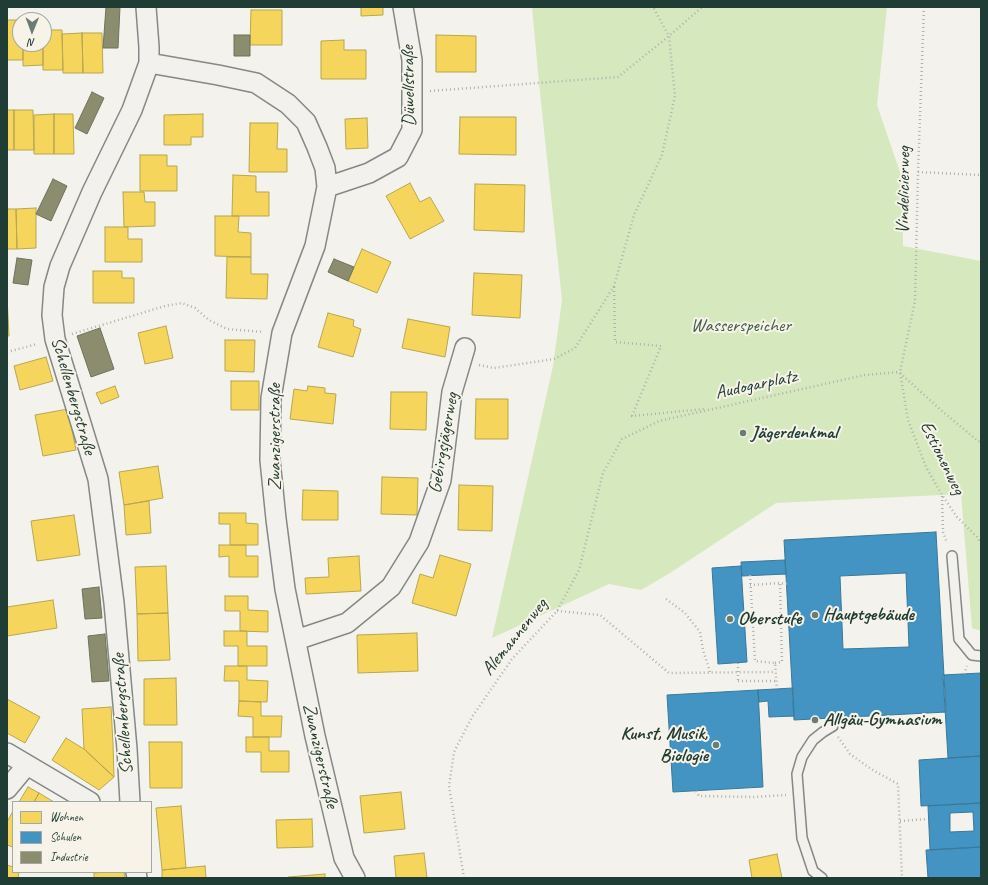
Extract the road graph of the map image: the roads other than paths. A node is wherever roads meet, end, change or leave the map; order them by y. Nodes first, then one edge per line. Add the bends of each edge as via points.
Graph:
1 (146, 7) edge
2 (403, 7) edge
3 (149, 63) junction
4 (327, 187) junction
5 (465, 348) dead end
6 (952, 556) road end
7 (296, 640) junction
8 (981, 656) edge
9 (834, 726) road end
10 (7, 753) edge
11 (27, 765) junction
12 (7, 789) edge
13 (88, 801) edge
14 (130, 801) edge
15 (355, 878) edge
16 (822, 878) edge

1 - 3 street, Schellenbergstraße
2 - 4 street, Düwellstraße via 412,60 412,130 398,157 369,173
3 - 4 street, Zwanzigerstraße via 256,83 288,104 306,122 325,168
3 - 14 street, Schellenbergstraße via 132,110 60,266 54,287 52,315 55,339 98,479 114,603
4 - 7 street, Zwanzigerstraße via 316,246 282,333 271,398 270,460 276,519
5 - 7 street, Gebirgsjägerweg via 452,392 441,480 419,542 391,587 347,623
6 - 8 lane via 959,639 972,655
7 - 15 street, Zwanzigerstraße via 314,736 344,858
9 - 16 lane via 813,740 802,757 797,774 802,838 813,871
10 - 11 street
11 - 12 street
11 - 13 street

